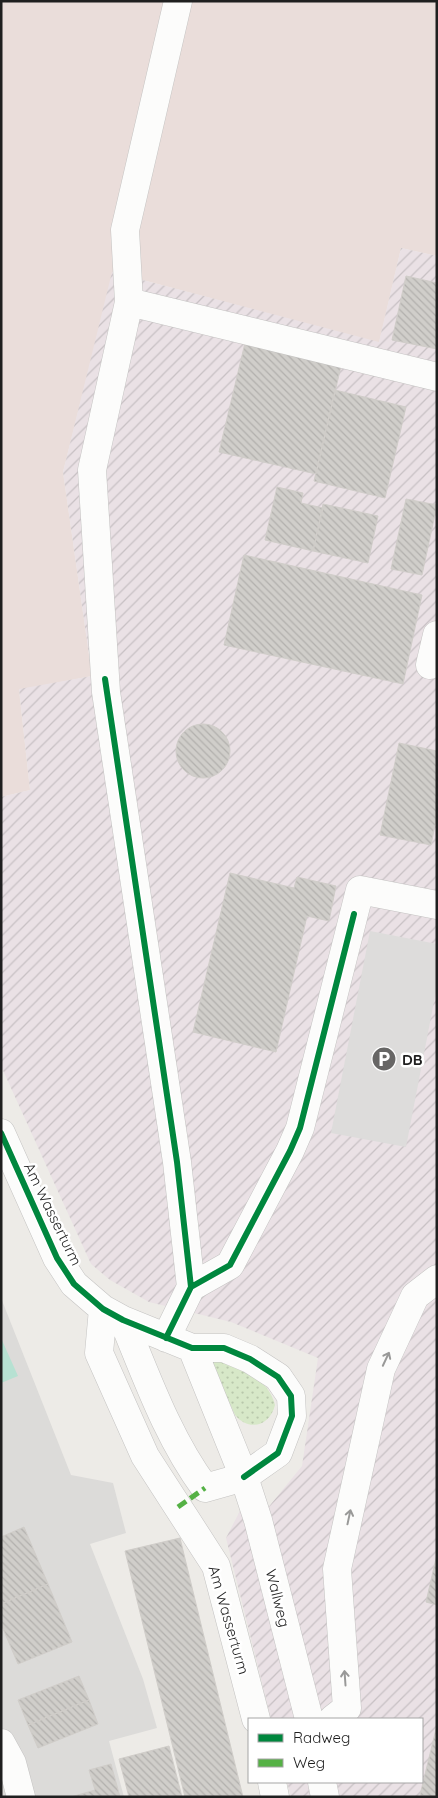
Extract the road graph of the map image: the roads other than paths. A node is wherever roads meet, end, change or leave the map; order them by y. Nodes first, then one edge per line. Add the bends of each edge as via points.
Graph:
1 (178, 1) edge
2 (129, 302) junction
3 (437, 377) edge
4 (437, 635) edge
5 (430, 665) dead end
6 (437, 905) edge
7 (1, 1133) edge
8 (437, 1279) edge
9 (191, 1287) junction
10 (113, 1315) junction
11 (166, 1338) junction
12 (192, 1348) junction
13 (244, 1477) junction
14 (256, 1718) edge
15 (309, 1718) edge
16 (334, 1718) edge
17 (1, 1743) edge
18 (272, 1783) edge
19 (322, 1783) edge
20 (21, 1797) edge
21 (275, 1797) edge
22 (325, 1797) edge

1 - 2 street via 125,230
2 - 3 street
2 - 9 street via 92,470 105,680 178,1162
4 - 5 street
6 - 9 street via 360,890 300,1128 230,1265
7 - 10 street, Am Wasserturm via 57,1258 74,1284
16 -> 8 street via 347,1708 337,1569 381,1369 415,1296
9 - 11 street
10 - 11 street, Am Wasserturm
10 - 13 street, Am Wasserturm via 171,1435 205,1488
10 - 14 street, Am Wasserturm via 99,1353 145,1456 216,1566
11 - 12 street, Am Wasserturm
12 - 13 street
12 - 13 street, Am Wasserturm via 224,1348 250,1359 278,1377 290,1396 292,1416 278,1453
13 - 15 street, Wallweg
17 - 20 street via 12,1763
18 - 21 street
19 - 22 street

